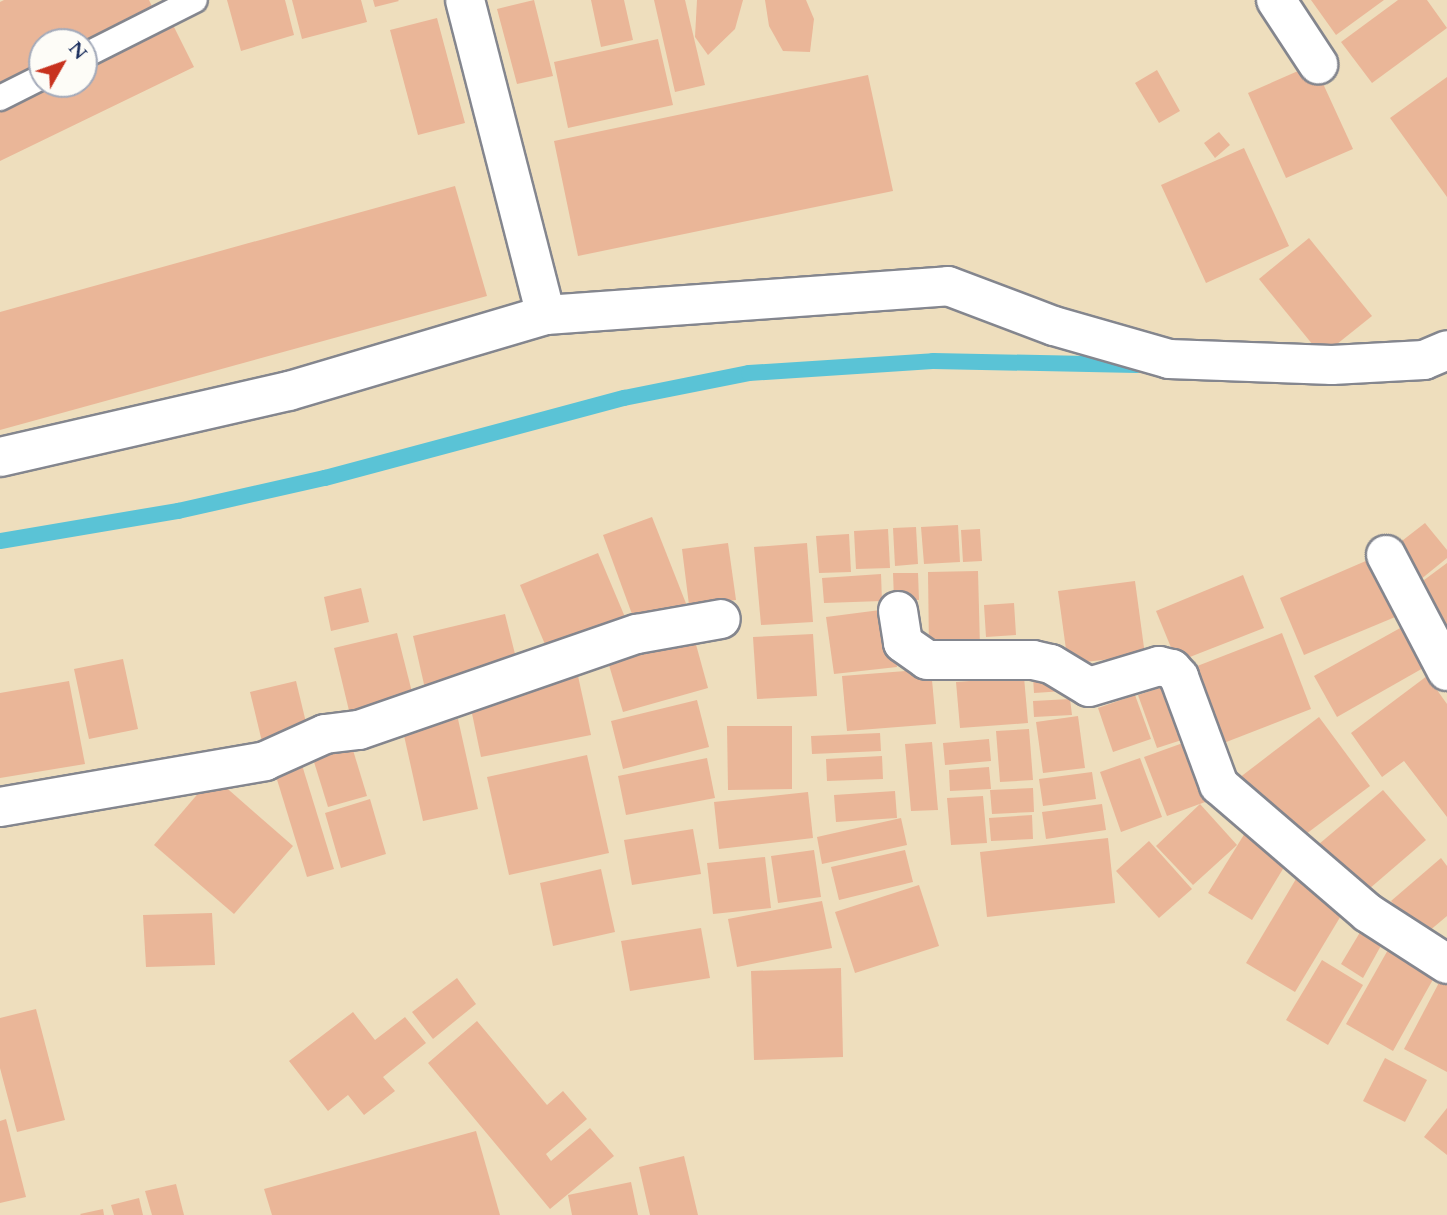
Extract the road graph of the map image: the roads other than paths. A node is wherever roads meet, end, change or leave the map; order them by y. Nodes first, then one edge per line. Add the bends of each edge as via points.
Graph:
1 (195, 0) edge
2 (464, 0) edge
3 (1276, 0) edge
4 (98, 49) edge
5 (1318, 64) dead end
6 (28, 84) edge
7 (0, 98) edge
8 (546, 315) junction
9 (1447, 350) edge
10 (0, 457) edge
11 (1386, 555) dead end
12 (898, 611) dead end
13 (721, 619) dead end
14 (1447, 671) edge
15 (0, 807) edge
16 (1447, 964) edge

1 - 4 lane
2 - 8 street
3 - 5 street
6 - 7 lane
8 - 9 street via 948,286 1055,326 1168,359 1332,365 1424,360
8 - 10 street via 289,391
11 - 14 street
12 - 16 street via 903,643 927,660 1034,660 1051,664 1089,687 1159,666 1172,669 1219,785 1368,913
13 - 15 street via 637,634 359,730 325,734 265,761

